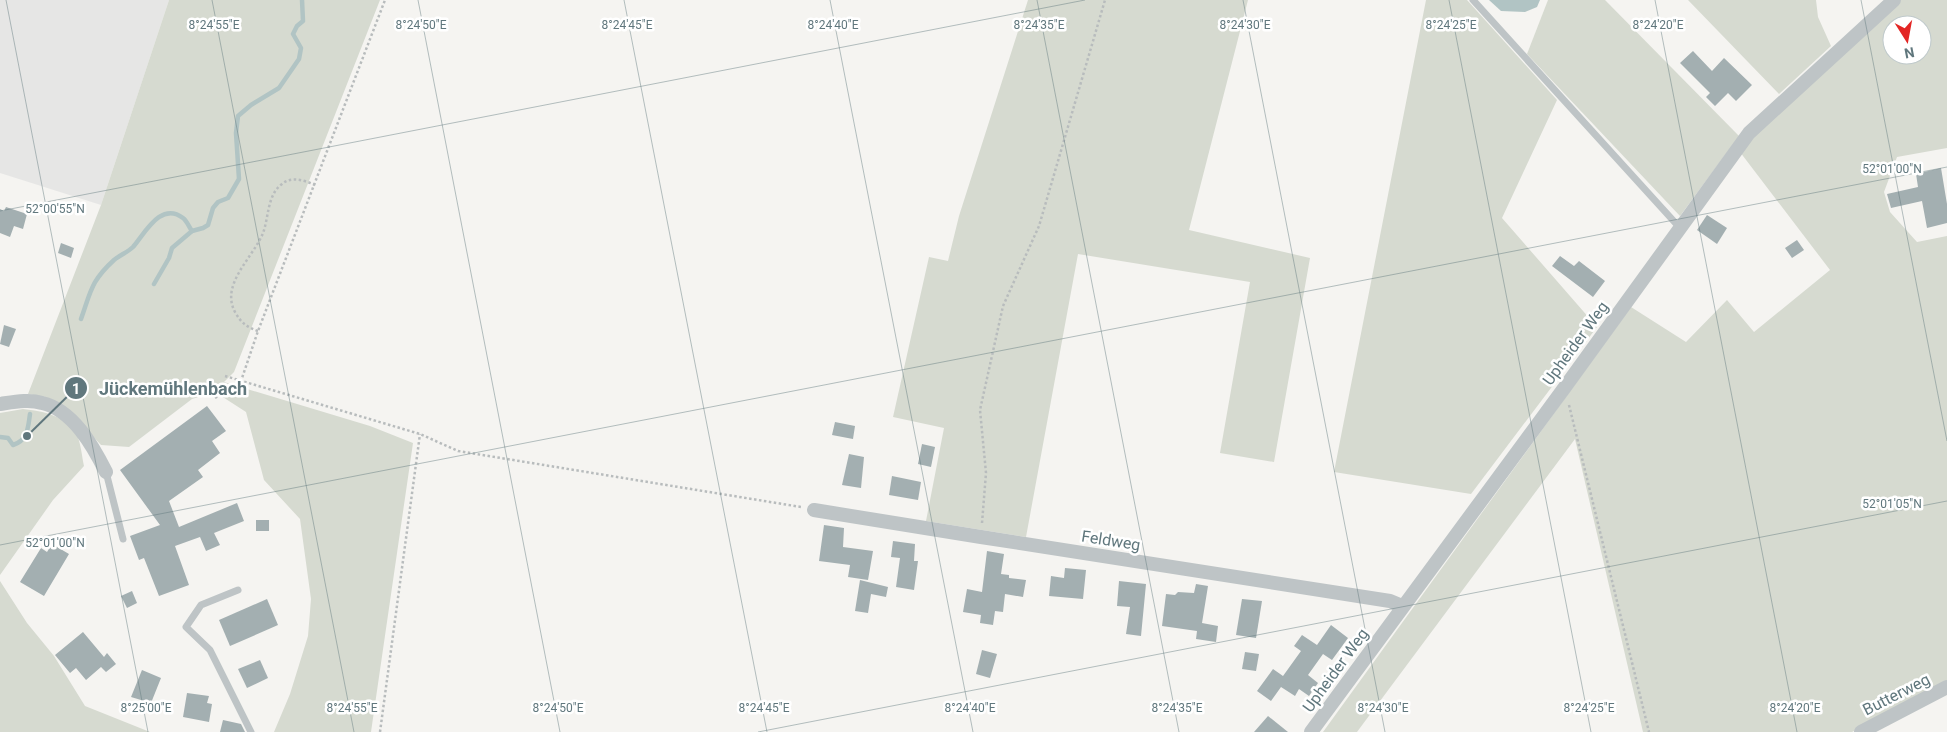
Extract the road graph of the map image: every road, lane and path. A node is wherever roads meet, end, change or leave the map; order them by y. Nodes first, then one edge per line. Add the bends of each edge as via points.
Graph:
1 (385, 0) edge
2 (1105, 0) edge
3 (1473, 0) edge
4 (1894, 0) edge
5 (315, 184) junction
6 (1680, 228) junction
7 (258, 332) junction
8 (225, 376) dead end
9 (241, 381) junction
10 (1565, 387) junction
11 (215, 398) dead end
12 (0, 404) edge
13 (420, 434) junction
14 (106, 472) joint
15 (814, 510) joint
16 (981, 538) junction
17 (123, 539) dead end
18 (238, 590) dead end
19 (1402, 606) junction
20 (1947, 687) edge
21 (251, 732) edge
22 (380, 732) edge
23 (1311, 732) edge
24 (1649, 732) edge
25 (1861, 732) edge

1 - 5 path
2 - 16 path via 1039,226 1003,306 980,410 986,473
3 - 6 lane
4 - 6 street, Upheider Weg via 1749,133
5 - 7 path
5 - 7 path via 291,180 274,190 263,233 232,289 231,299 238,318
6 - 10 street, Upheider Weg
7 - 9 path
8 - 9 path
9 - 11 path
9 - 13 path
10 - 19 street, Upheider Weg
10 - 24 path
12 - 14 street via 20,401 43,403 68,416 96,451
13 - 15 path via 458,451
13 - 22 path
14 - 17 lane
15 - 16 street, Feldweg
16 - 19 street, Feldweg via 1390,601
18 - 21 lane via 201,605 186,627 210,650
19 - 23 street, Upheider Weg
20 - 25 street, Butterweg

